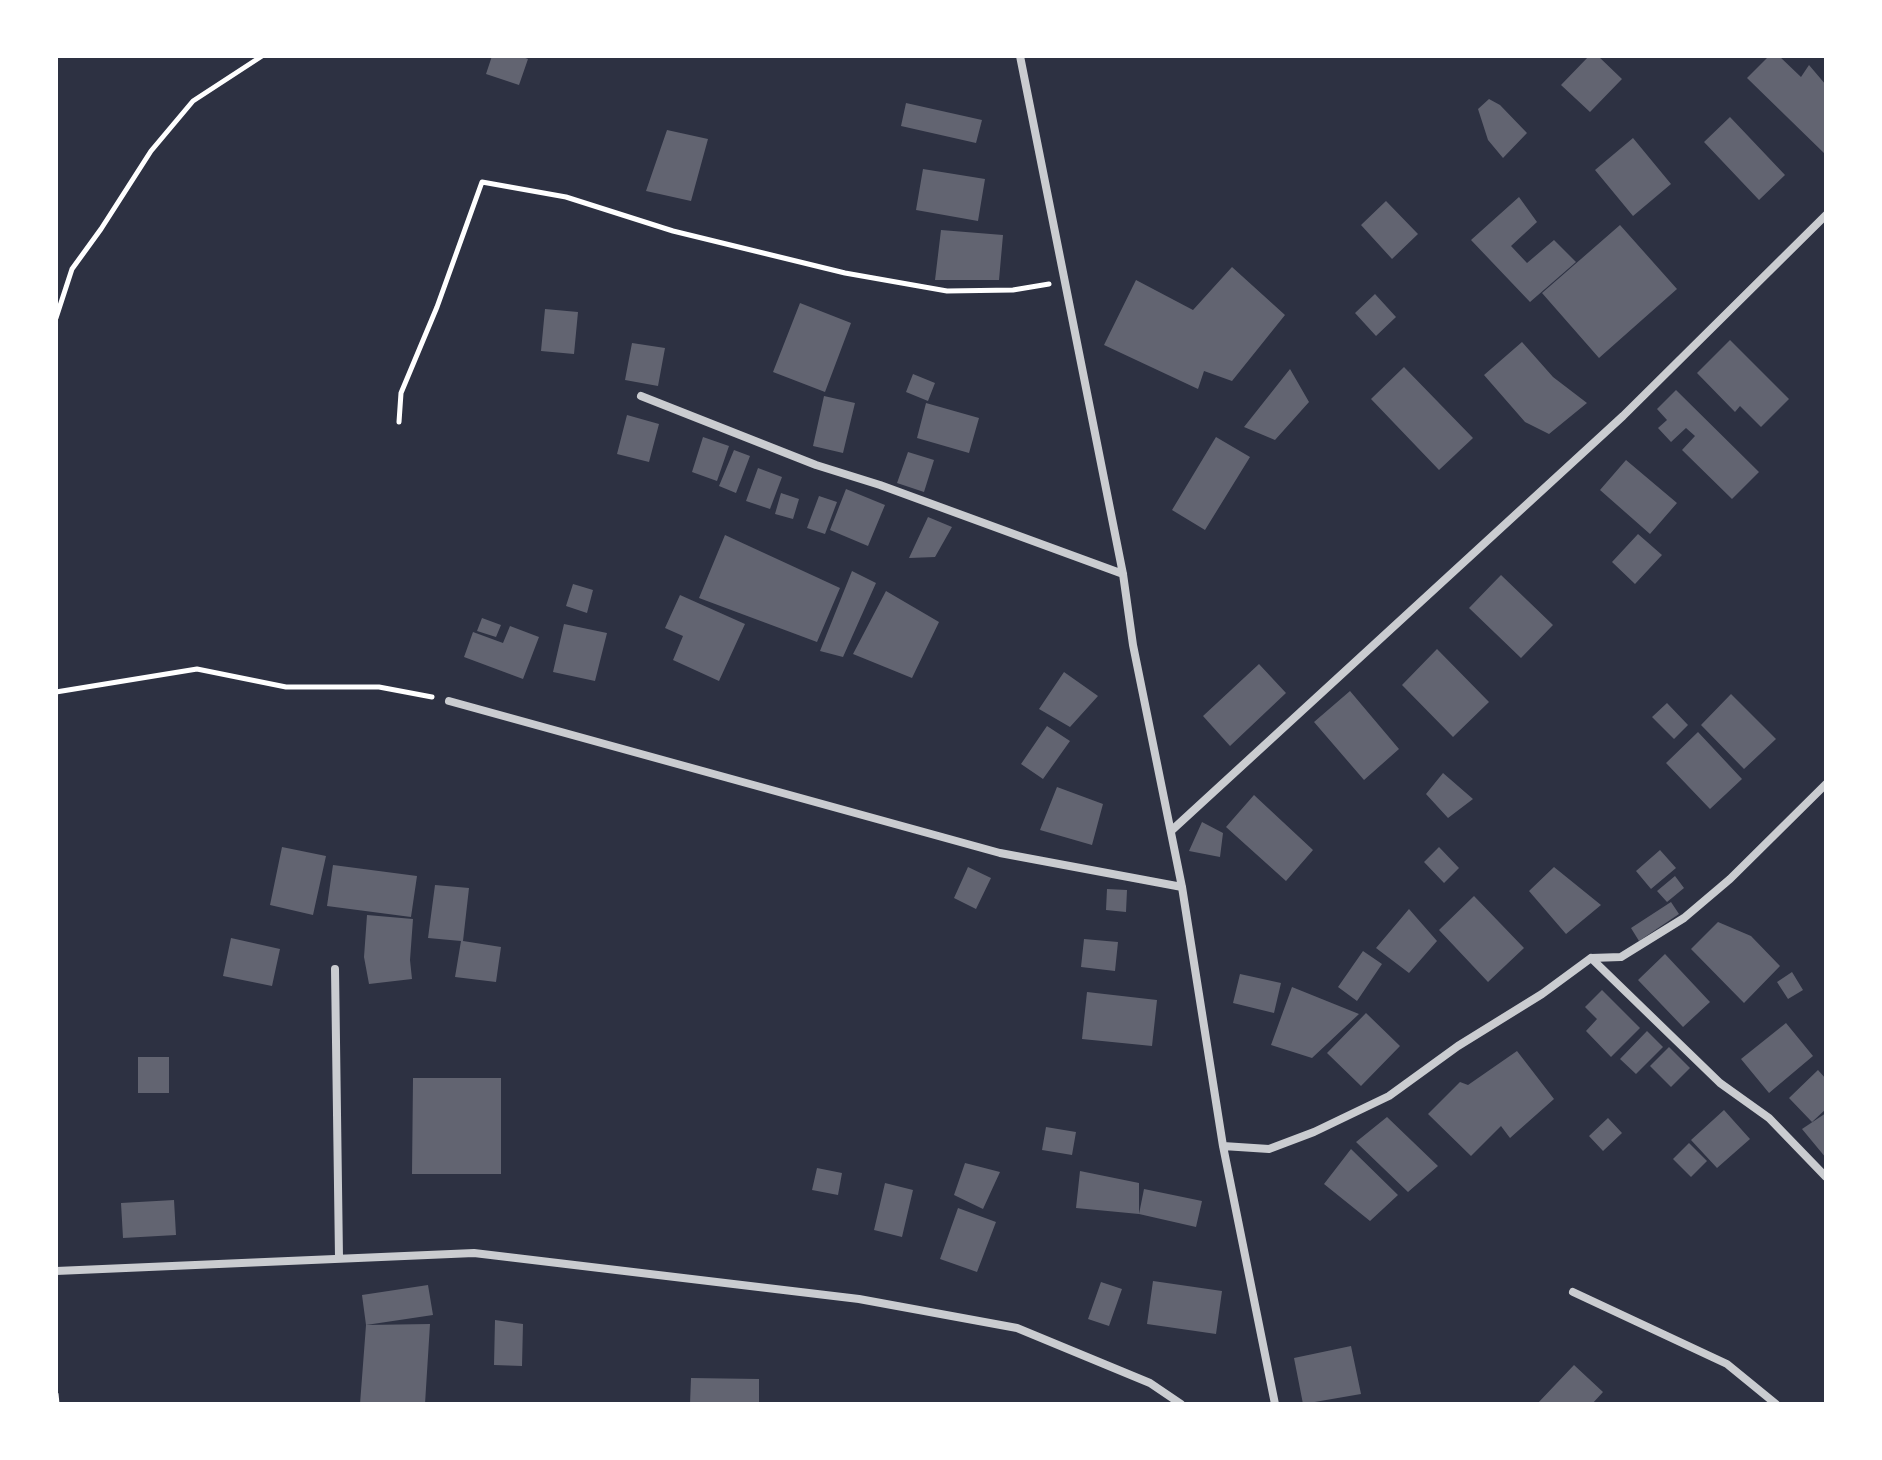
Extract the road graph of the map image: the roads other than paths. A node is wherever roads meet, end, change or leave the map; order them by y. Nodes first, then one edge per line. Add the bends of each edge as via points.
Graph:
1 (1020, 56) edge
2 (1826, 215) edge
3 (641, 396) dead end
4 (1123, 574) junction
5 (449, 701) road end
6 (1826, 784) edge
7 (1171, 831) junction
8 (1182, 887) junction
9 (1591, 958) junction
10 (335, 969) dead end
11 (1223, 1146) junction
12 (1826, 1177) edge
13 (339, 1258) junction
14 (56, 1271) edge
15 (1573, 1292) dead end
16 (1181, 1404) edge
17 (1275, 1404) edge
18 (1776, 1404) edge

1 - 4 street
2 - 7 street via 1623,416
3 - 4 street via 816,465
4 - 7 street
5 - 8 street via 1000,853
6 - 9 street via 1684,918 1621,957
7 - 8 street
8 - 11 street
9 - 11 street via 1389,1096 1269,1149
9 - 12 street via 1720,1083 1769,1118
10 - 13 street
11 - 17 street
13 - 14 street
13 - 16 street via 474,1253 859,1299 1017,1328 1150,1383
15 - 18 street via 1727,1364

